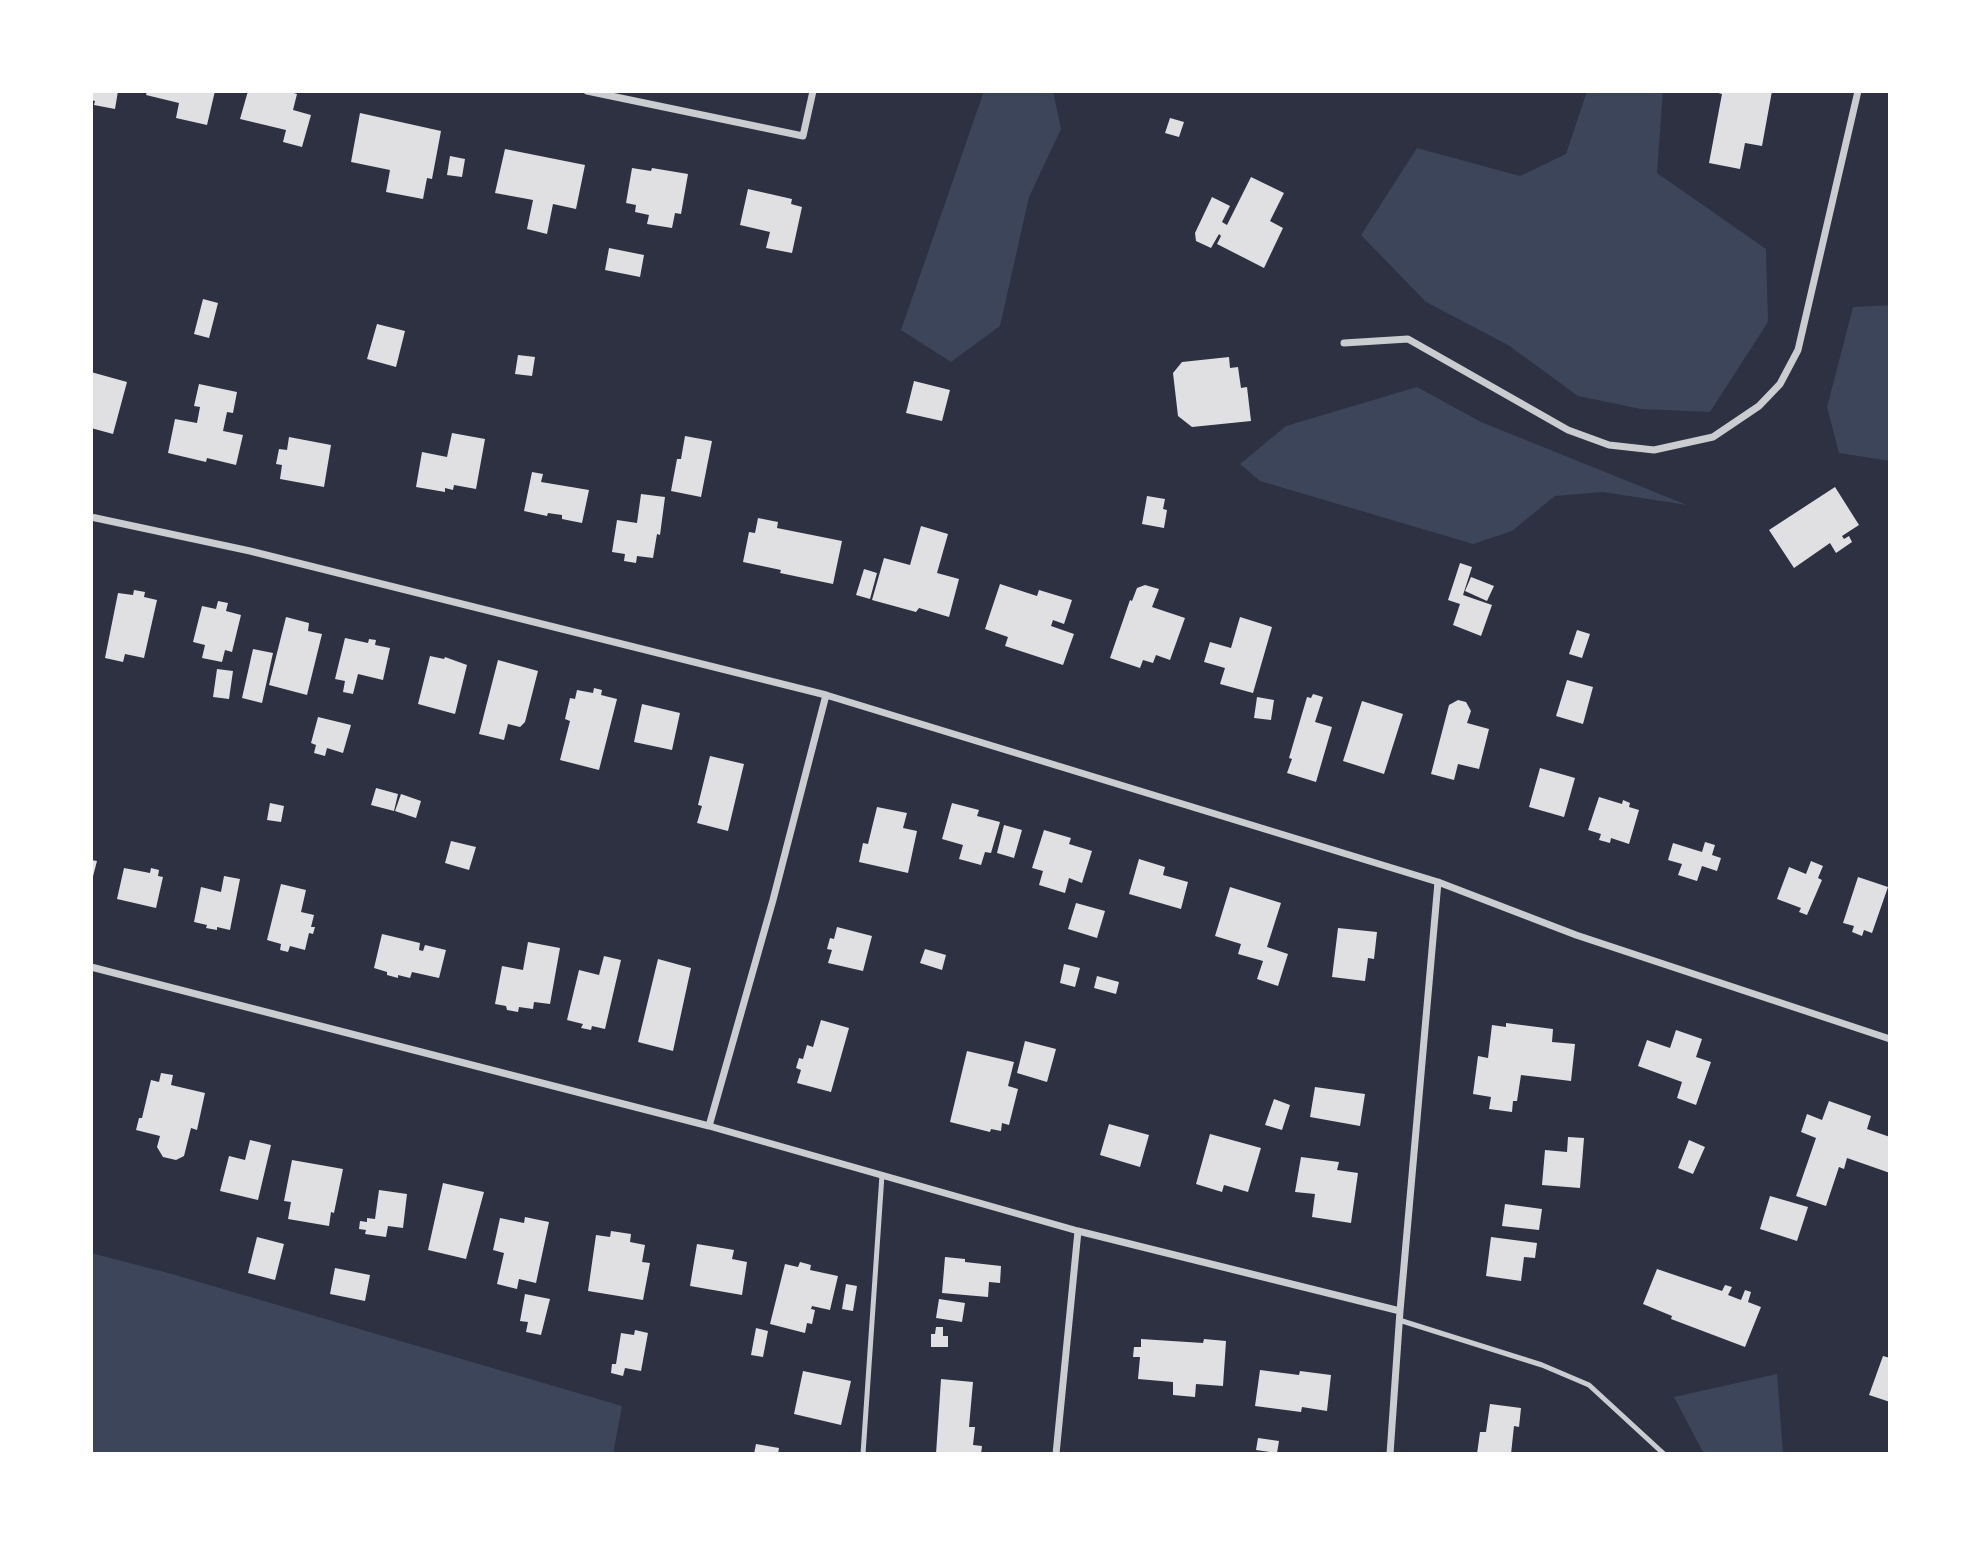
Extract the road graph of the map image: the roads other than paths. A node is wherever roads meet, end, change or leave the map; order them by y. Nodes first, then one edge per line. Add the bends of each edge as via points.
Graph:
1 (587, 91) edge
2 (813, 91) edge
3 (1858, 91) edge
4 (1345, 343) dead end
5 (91, 517) edge
6 (826, 695) junction
7 (1438, 882) junction
8 (91, 967) edge
9 (1890, 1039) edge
10 (709, 1126) junction
11 (882, 1175) junction
12 (1078, 1231) junction
13 (1399, 1311) junction
14 (1399, 1320) junction
15 (863, 1454) edge
16 (1056, 1454) edge
17 (1390, 1454) edge
18 (1664, 1454) edge

1 - 2 street via 803,136
3 - 4 street via 1798,350 1780,384 1759,406 1713,437 1654,450 1609,445 1568,430 1408,339
5 - 6 street via 250,551
6 - 7 street
6 - 10 street
7 - 9 street via 1576,935
7 - 13 street
8 - 10 street
10 - 11 street
11 - 12 street
11 - 15 lane
12 - 13 street
12 - 16 street
13 - 14 street
14 - 17 street
14 - 18 lane via 1542,1365 1589,1385

